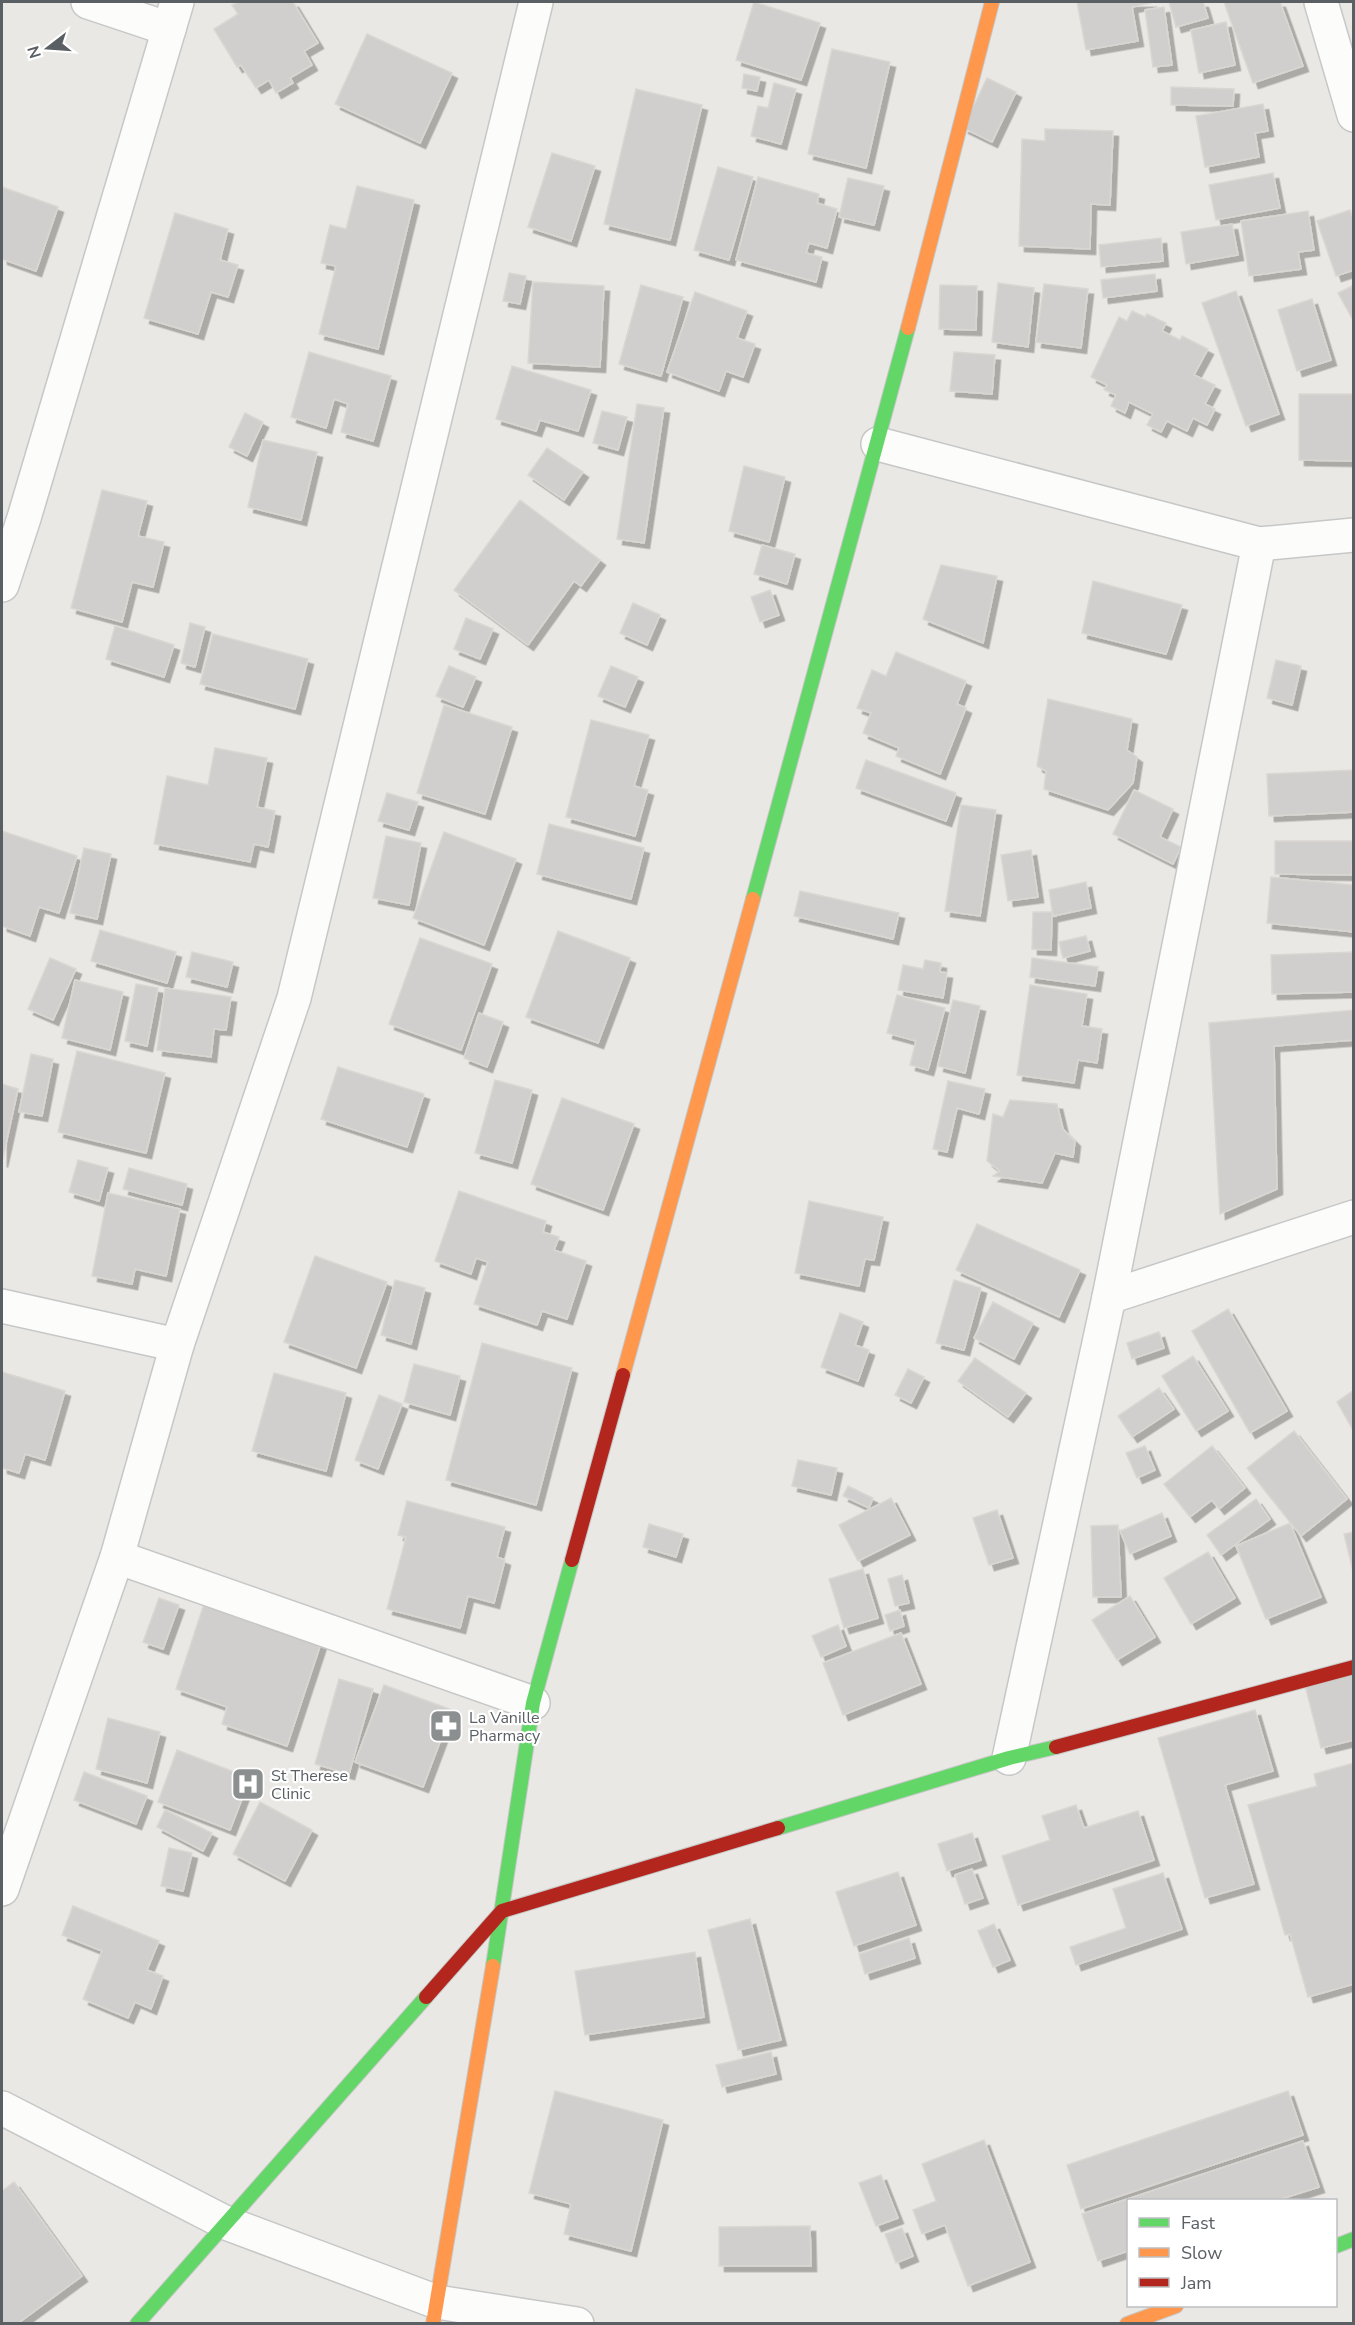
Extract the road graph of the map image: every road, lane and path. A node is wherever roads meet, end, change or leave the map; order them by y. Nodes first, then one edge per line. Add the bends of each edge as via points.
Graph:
1 (88, 2) edge
2 (536, 2) edge
3 (992, 2) edge
4 (1321, 2) edge
5 (173, 15) edge
6 (1353, 116) edge
7 (879, 444) junction
8 (13, 517) edge
9 (1353, 535) edge
10 (1259, 544) junction
11 (2, 585) edge
12 (1353, 1217) edge
13 (1108, 1297) junction
14 (2, 1306) edge
15 (177, 1345) junction
16 (117, 1557) junction
17 (1353, 1667) edge
18 (533, 1703) junction
19 (1009, 1758) junction
20 (2, 1889) edge
21 (502, 1911) junction
22 (2, 2108) edge
23 (226, 2223) junction
24 (1353, 2239) edge
25 (1337, 2245) edge
26 (1173, 2307) edge
27 (435, 2313) edge
28 (136, 2324) edge
29 (577, 2324) edge
30 (1127, 2324) edge

1 - 5 street
2 - 15 street via 294,998
3 - 7 street
4 - 6 street
5 - 8 street
7 - 10 street
7 - 18 street
8 - 11 street
9 - 10 street
10 - 13 street
12 - 13 street
13 - 19 street
14 - 15 street
15 - 16 street
16 - 18 street
16 - 20 street
17 - 19 street
18 - 21 street
19 - 21 street
21 - 23 street
21 - 27 street
22 - 23 street
23 - 27 street
23 - 28 street
24 - 25 street
26 - 30 street
27 - 29 street

